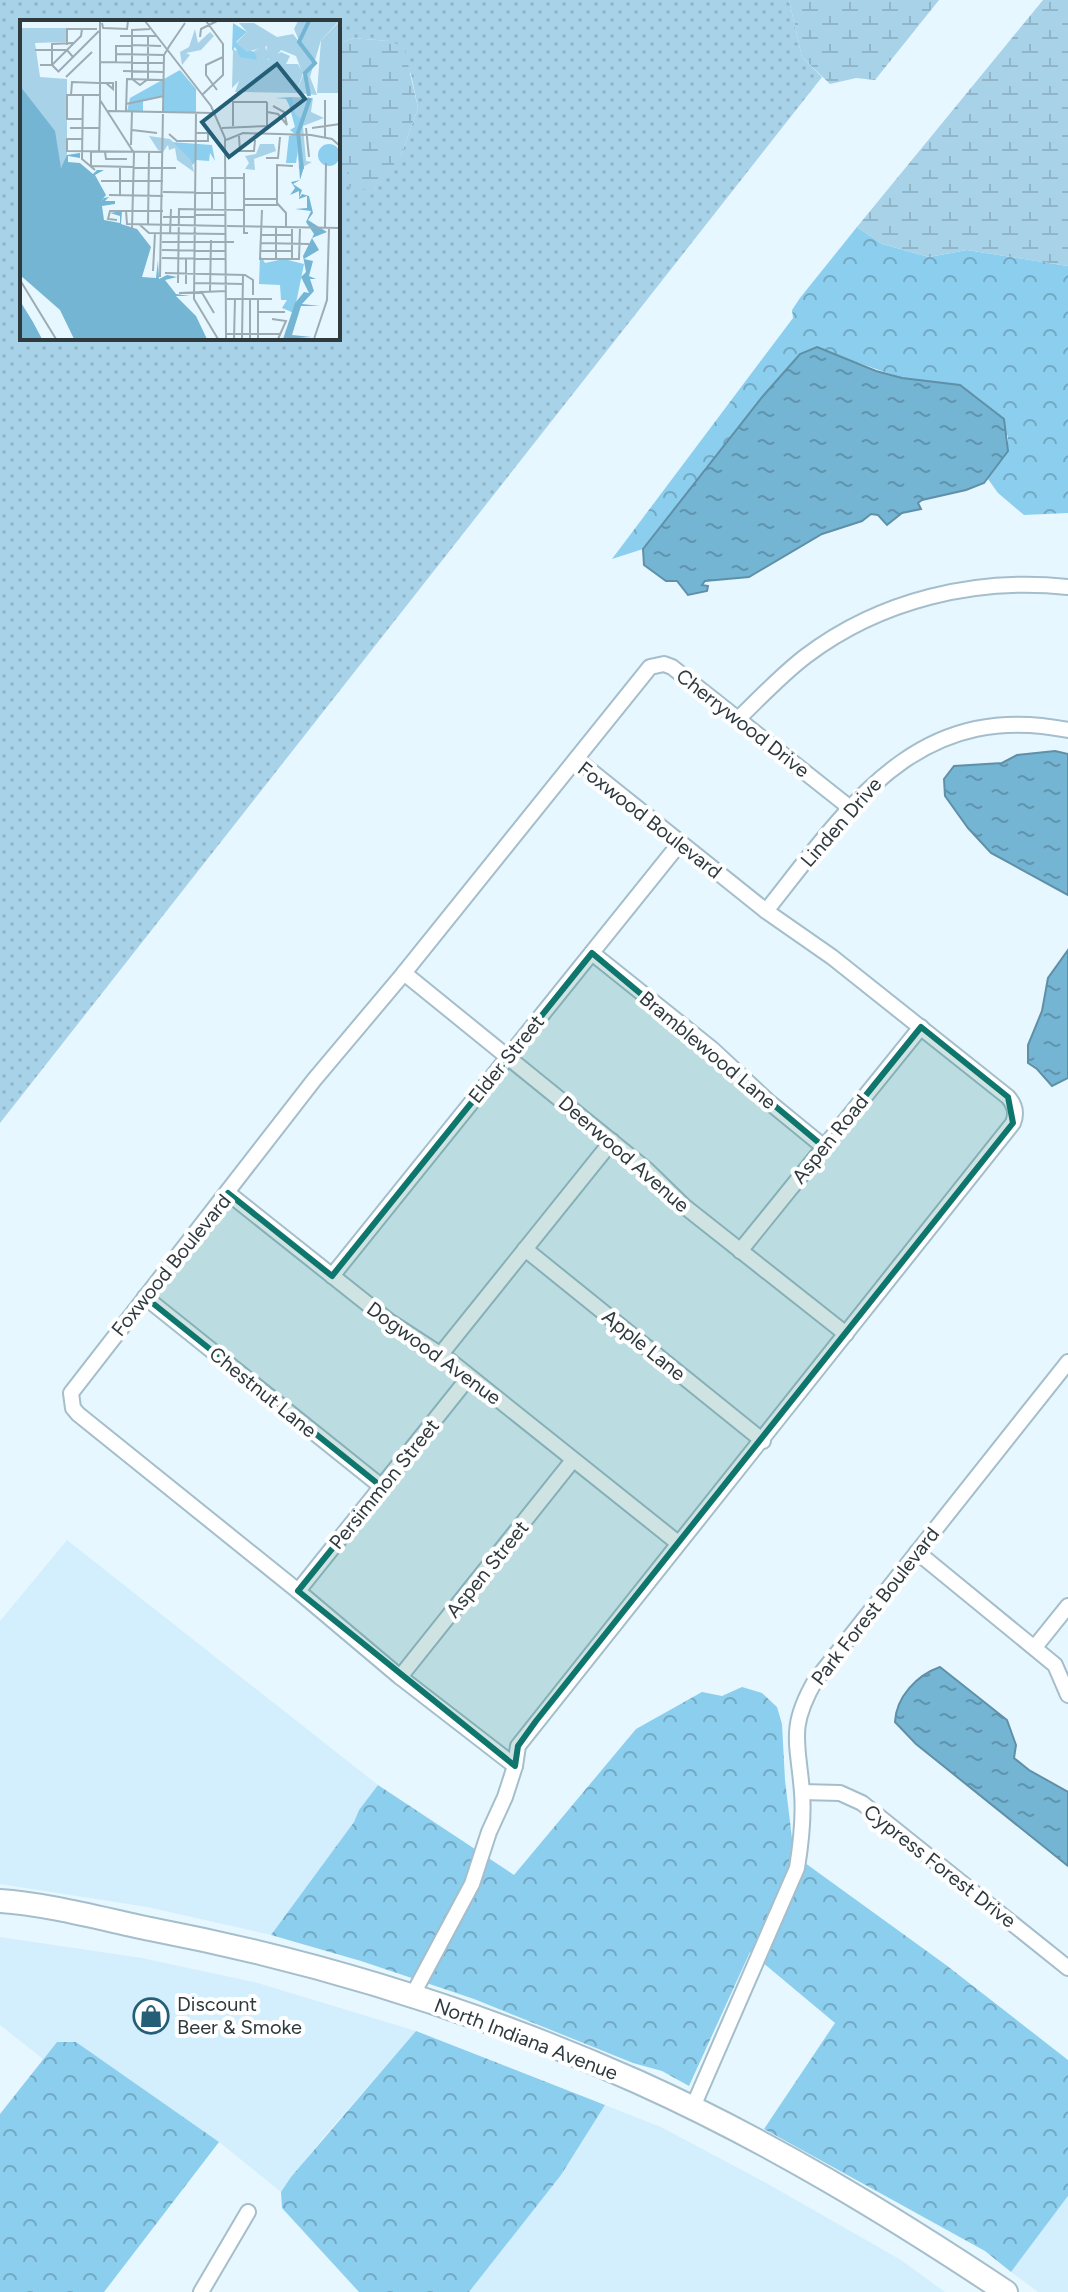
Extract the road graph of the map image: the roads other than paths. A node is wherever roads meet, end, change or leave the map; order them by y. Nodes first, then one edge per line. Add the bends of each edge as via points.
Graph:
1 (1068, 587) edge
2 (738, 719) junction
3 (1068, 730) edge
4 (576, 759) junction
5 (849, 807) junction
6 (680, 843) junction
7 (766, 911) junction
8 (592, 953) junction
9 (404, 973) junction
10 (921, 1027) junction
11 (508, 1057) junction
12 (612, 1141) junction
13 (824, 1147) junction
14 (228, 1193) junction
15 (525, 1249) junction
16 (740, 1251) junction
17 (332, 1276) junction
18 (145, 1297) junction
19 (846, 1334) junction
20 (441, 1354) junction
21 (1068, 1362) edge
22 (469, 1377) junction
23 (763, 1441) junction
24 (573, 1460) junction
25 (382, 1487) junction
26 (678, 1543) junction
27 (917, 1552) junction
28 (298, 1591) junction
29 (1068, 1606) edge
30 (1035, 1647) junction
31 (400, 1677) junction
32 (1068, 1695) edge
33 (515, 1766) junction
34 (802, 1792) junction
35 (2, 1904) edge
36 (1068, 1968) edge
37 (412, 1996) junction
38 (692, 2109) junction
39 (248, 2212) dead end
40 (201, 2292) edge
41 (1006, 2292) edge

1 - 2 street via 972,588 909,602 807,655
2 - 4 street, Cherrywood Drive via 672,667 658,664 647,670
2 - 5 street, Cherrywood Drive
3 - 5 street, Linden Drive via 1010,725 958,734 910,755
4 - 6 street, Foxwood Boulevard
4 - 9 street, Foxwood Boulevard
5 - 7 street, Linden Drive
6 - 7 street, Foxwood Boulevard
6 - 8 street, Elder Street
7 - 10 street, Foxwood Boulevard
8 - 11 street, Elder Street
8 - 13 street, Bramblewood Lane
9 - 11 street, Deerwood Avenue
9 - 14 street, Foxwood Boulevard
10 - 13 street, Aspen Road
10 - 19 street, Foxwood Boulevard via 1008,1097 1015,1117
11 - 12 street, Deerwood Avenue
11 - 17 street, Elder Street
12 - 15 street
12 - 16 street, Deerwood Avenue
13 - 16 street, Aspen Road
14 - 17 street, Dogwood Avenue
14 - 18 street, Foxwood Boulevard
15 - 20 street
15 - 23 street, Apple Lane
16 - 19 street, Deerwood Avenue
17 - 20 street, Dogwood Avenue
18 - 25 street, Chestnut Lane
18 - 28 street, Foxwood Boulevard via 74,1387 73,1408
19 - 23 street, Foxwood Boulevard
20 - 22 street, Dogwood Avenue
21 - 27 street, Park Forest Boulevard
22 - 24 street, Dogwood Avenue
22 - 25 street, Persimmon Street
23 - 26 street, Foxwood Boulevard
24 - 26 street, Dogwood Avenue
24 - 31 street, Aspen Street
25 - 28 street, Persimmon Street
26 - 33 street, Foxwood Boulevard via 518,1746
27 - 30 street
27 - 34 street, Park Forest Boulevard via 806,1696 796,1740
28 - 31 street, Foxwood Boulevard
29 - 30 street
30 - 32 street via 1055,1665
31 - 33 street, Foxwood Boulevard
33 - 37 street, Foxwood Boulevard via 472,1884
34 - 36 street, Cypress Forest Drive via 840,1793 862,1803
34 - 38 street, Park Forest Boulevard via 797,1868
35 - 37 main road, North Indiana Avenue via 218,1942
37 - 38 main road, North Indiana Avenue via 557,2047
38 - 41 main road, North Indiana Avenue via 883,2214
39 - 40 street

